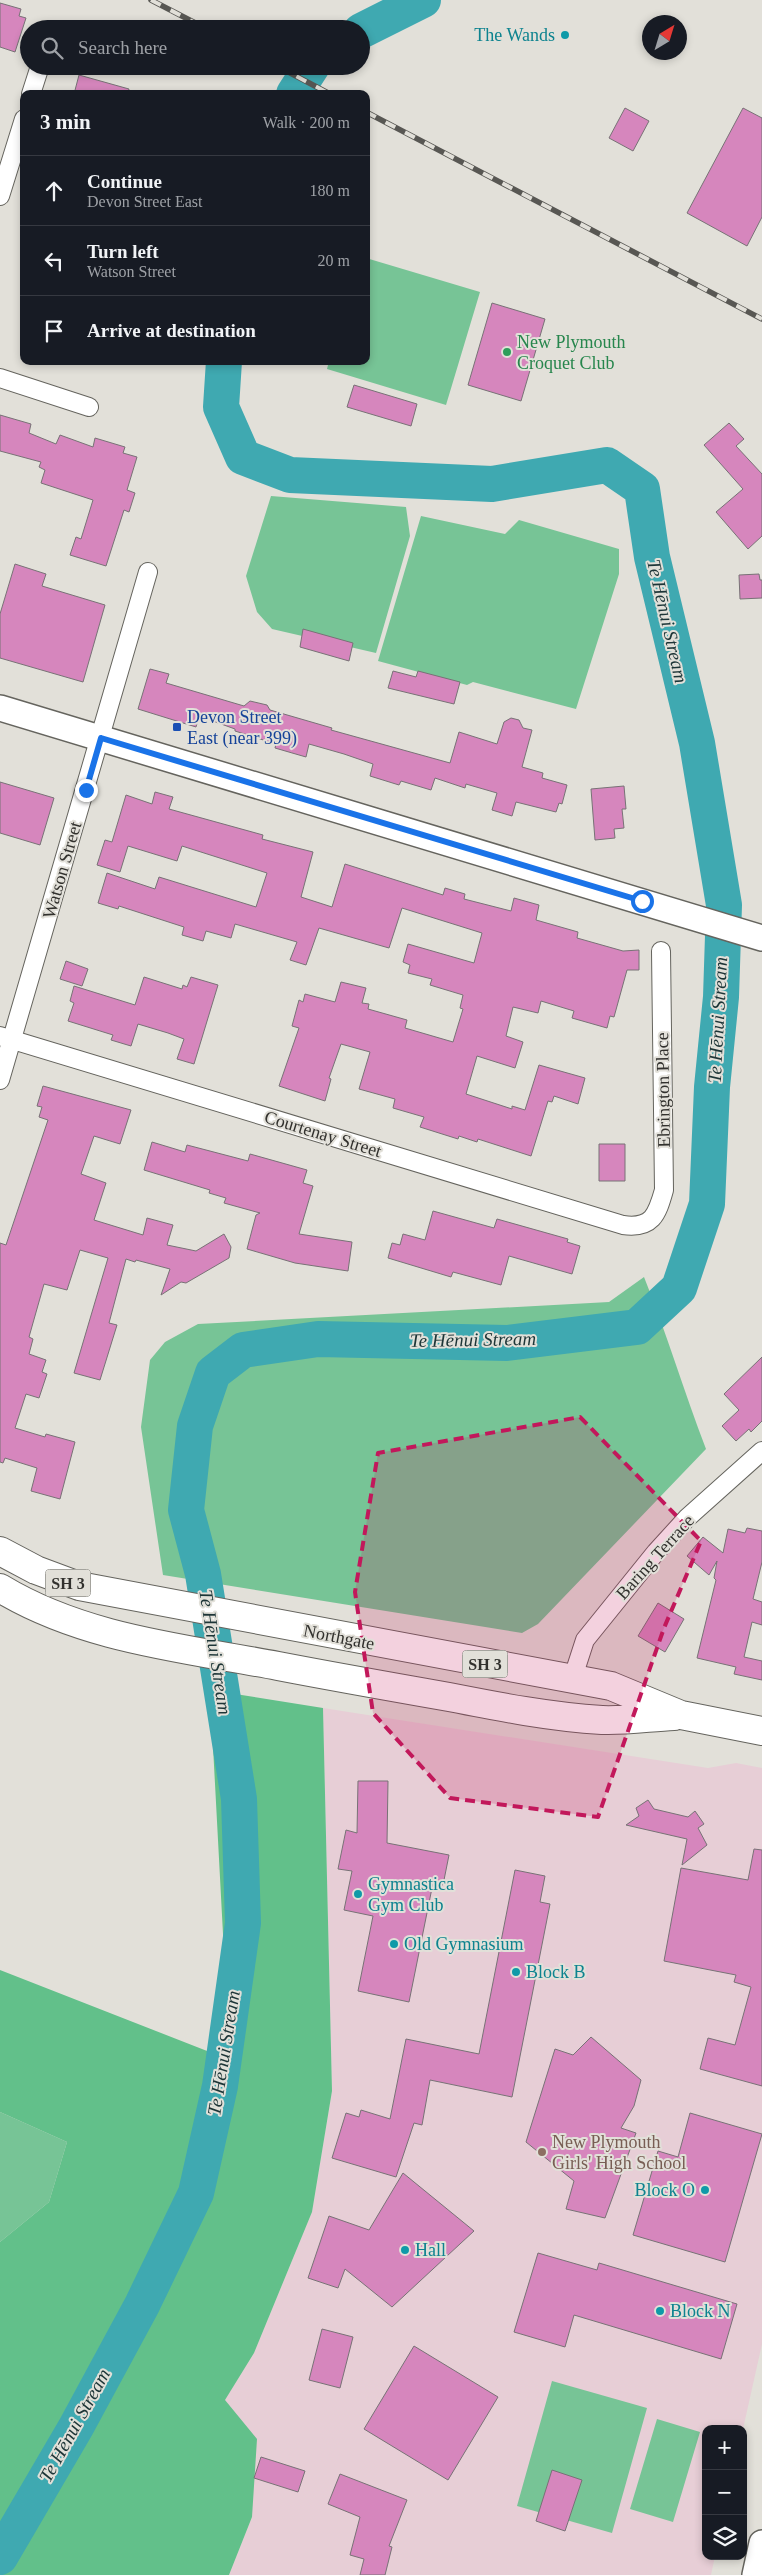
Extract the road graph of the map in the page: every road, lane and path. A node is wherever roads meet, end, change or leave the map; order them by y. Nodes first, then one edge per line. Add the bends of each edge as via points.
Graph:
1 (37, 75) edge
2 (32, 90) edge
3 (20, 131) edge
4 (0, 196) edge
5 (0, 378) edge
6 (89, 407) dead end
7 (148, 572) dead end
8 (0, 708) edge
9 (101, 738) junction
10 (759, 937) edge
11 (661, 951) dead end
12 (6, 1038) edge
13 (0, 1080) edge
14 (647, 1223) joint
15 (762, 1450) edge
16 (0, 1550) edge
17 (0, 1588) edge
18 (572, 1680) junction
19 (681, 1715) junction
20 (762, 1730) edge
21 (762, 2543) edge
22 (755, 2575) edge

1 - 2 street
3 - 4 street
5 - 6 street
7 - 9 street, Watson Street
8 - 9 main road
9 - 10 main road
9 - 12 street, Watson Street
11 - 14 street, Ebrington Place via 664,1190 658,1211
12 - 13 street, Watson Street
12 - 14 street, Courtenay Street via 623,1225 637,1227
15 - 18 street, Baring Terrace via 656,1552 585,1640
16 - 18 highway, Northgate / SH 3 via 64,1581 142,1599
17 - 19 highway, Northgate / SH 3 via 53,1615 112,1634 302,1670 502,1707 569,1716 604,1720
18 - 19 highway, Northgate / SH 3 via 611,1686
19 - 20 highway, Northgate / SH 3
21 - 22 main road

